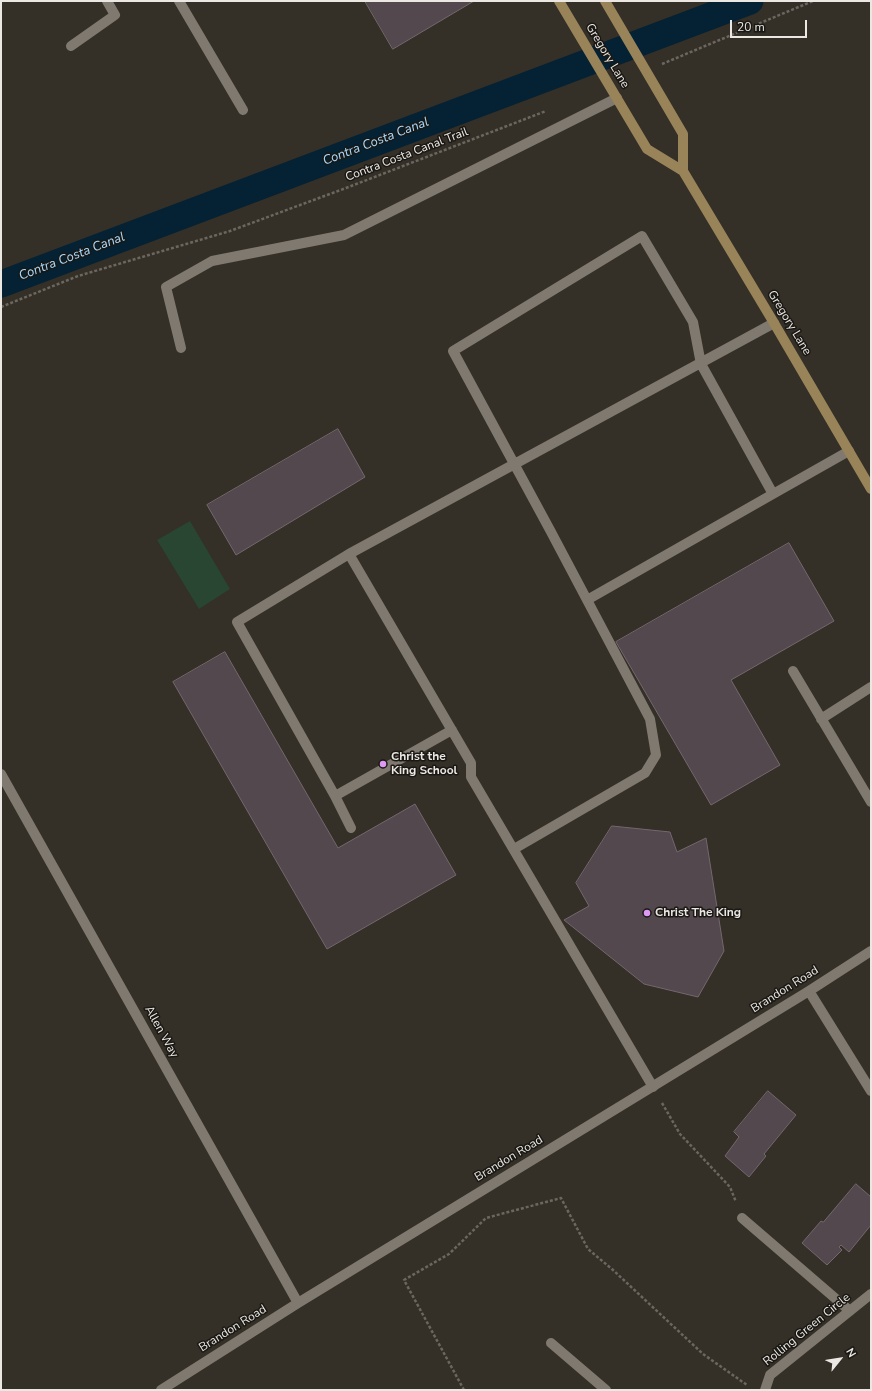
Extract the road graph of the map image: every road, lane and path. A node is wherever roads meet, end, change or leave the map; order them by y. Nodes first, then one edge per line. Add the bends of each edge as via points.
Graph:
1 (107, 1) edge
2 (179, 1) edge
3 (559, 1) edge
4 (605, 1) edge
5 (813, 1) edge
6 (71, 46) dead end
7 (644, 67) junction
8 (617, 98) junction
9 (553, 108) dead end
10 (243, 110) dead end
11 (683, 172) junction
12 (1, 307) edge
13 (774, 323) junction
14 (181, 348) dead end
15 (701, 364) junction
16 (849, 451) junction
17 (514, 465) junction
18 (871, 489) edge
19 (773, 494) junction
20 (349, 554) junction
21 (587, 600) junction
22 (793, 671) dead end
23 (871, 687) edge
24 (821, 719) junction
25 (452, 730) junction
26 (1, 774) edge
27 (335, 796) junction
28 (871, 802) edge
29 (351, 828) dead end
30 (514, 849) junction
31 (871, 951) edge
32 (809, 991) junction
33 (653, 1087) junction
34 (871, 1091) edge
35 (742, 1218) joint
36 (871, 1294) edge
37 (298, 1303) junction
38 (850, 1311) junction
39 (550, 1343) dead end
40 (748, 1386) dead end
41 (161, 1390) edge
42 (464, 1390) edge
43 (606, 1390) edge
44 (764, 1390) edge

1 - 6 street via 115,15
2 - 10 street
3 - 8 main road, Gregory Lane
4 - 7 main road
5 - 7 path
7 - 11 main road via 683,134
8 - 11 main road, Gregory Lane via 647,149
8 - 14 street via 344,235 212,261 166,288
9 - 12 path, Contra Costa Canal Trail via 230,231 78,276
11 - 13 main road, Gregory Lane
13 - 15 street
13 - 16 main road, Gregory Lane
15 - 17 street
15 - 17 street via 694,322 642,236 452,351
15 - 19 street
16 - 18 main road, Gregory Lane
16 - 19 street
17 - 20 street
17 - 21 street
19 - 21 street
20 - 25 street
20 - 27 street via 238,622
21 - 30 street via 650,719 656,754 645,772
22 - 24 street
23 - 24 street
24 - 28 street
25 - 27 street
25 - 30 street via 471,763 471,777
26 - 37 street, Allen Way
27 - 29 street
30 - 33 street
31 - 32 street, Brandon Road
32 - 33 street, Brandon Road
32 - 34 street
33 - 35 path via 680,1134 730,1187
33 - 37 street, Brandon Road
35 - 38 street
36 - 38 street, Rolling Green Circle
37 - 41 street, Brandon Road
38 - 44 street, Rolling Green Circle via 770,1375
39 - 43 street
40 - 42 path via 703,1354 588,1249 561,1198 486,1218 449,1254 404,1280

